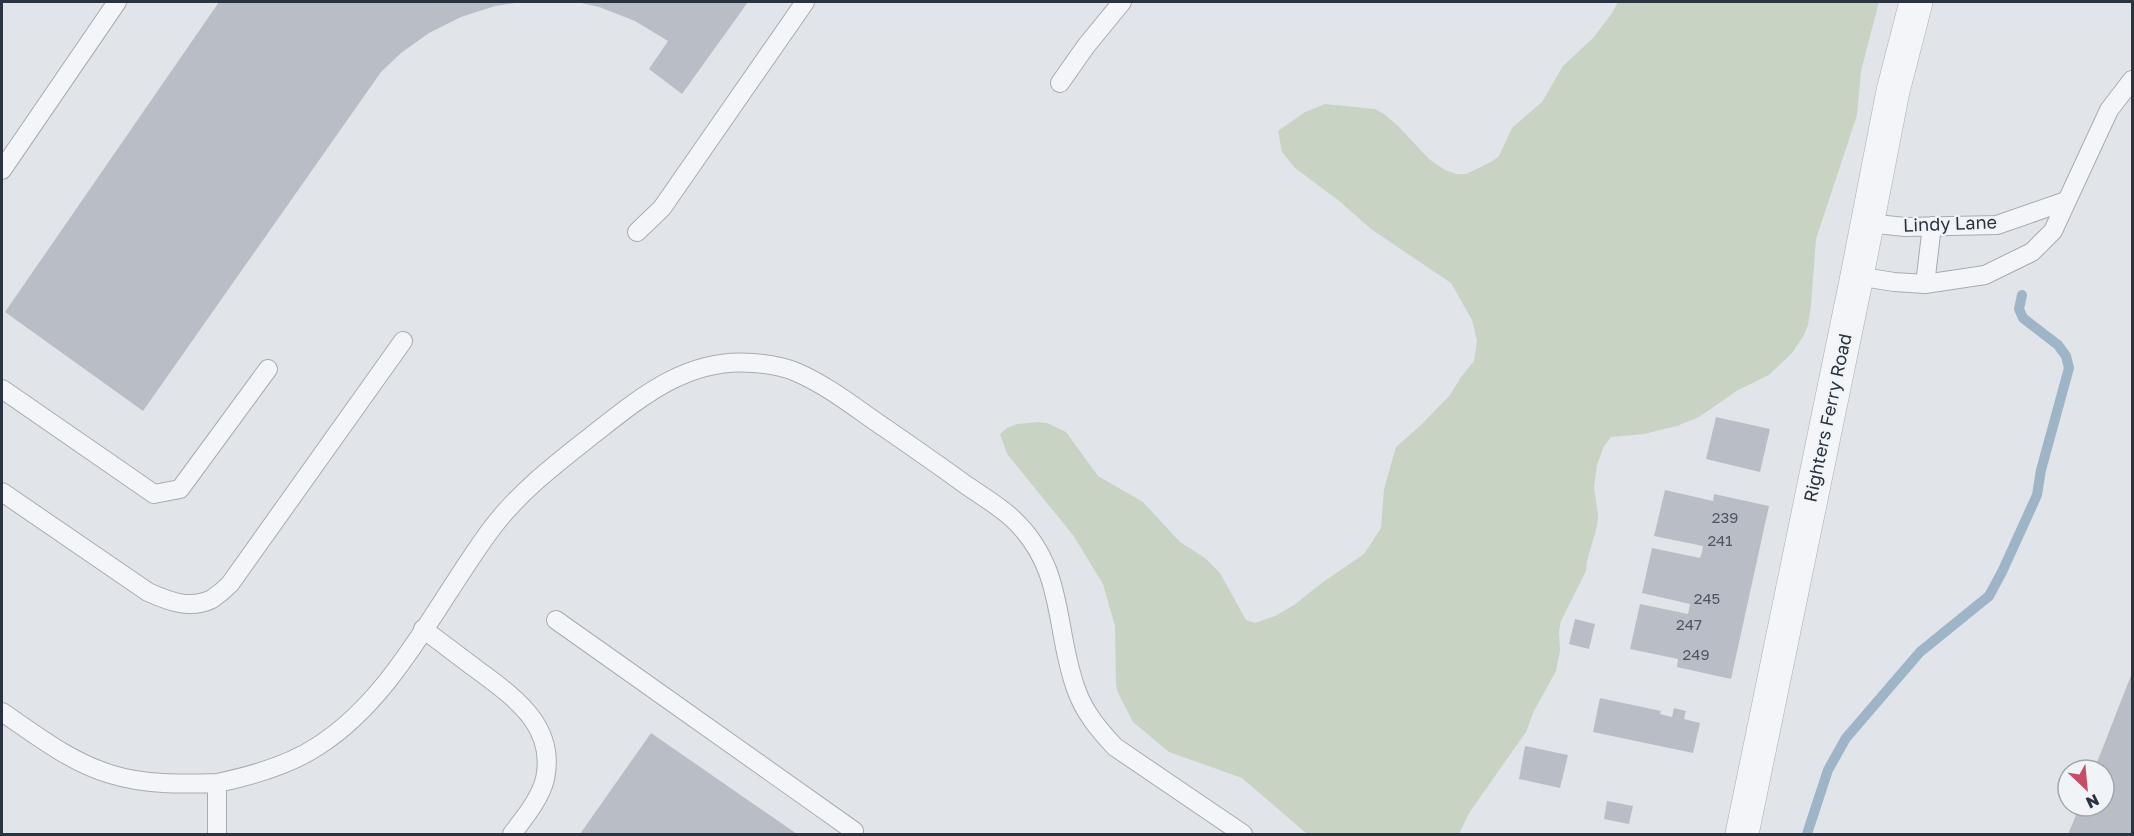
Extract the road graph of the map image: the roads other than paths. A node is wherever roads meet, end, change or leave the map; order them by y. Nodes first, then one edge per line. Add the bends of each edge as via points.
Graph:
1 (117, 2) edge
2 (805, 2) edge
3 (1122, 2) edge
4 (1916, 2) edge
5 (2133, 80) edge
6 (1060, 83) dead end
7 (2, 170) edge
8 (2066, 201) junction
9 (1867, 223) junction
10 (1932, 226) junction
11 (637, 232) dead end
12 (1857, 276) junction
13 (1925, 284) junction
14 (403, 341) dead end
15 (268, 369) dead end
16 (2, 389) edge
17 (2, 492) edge
18 (556, 620) dead end
19 (423, 629) junction
20 (2, 712) edge
21 (216, 783) junction
22 (217, 834) edge
23 (512, 834) edge
24 (852, 834) edge
25 (1243, 834) edge
26 (1742, 834) edge

1 - 7 lane
2 - 11 lane via 662,208
3 - 6 lane
4 - 9 street, Righters Ferry Road via 1893,91
5 - 8 lane via 2109,110
8 - 10 lane, Lindy Lane via 1997,225
8 - 13 lane via 2052,231 2032,252 1985,275
9 - 10 lane, Lindy Lane
9 - 12 street, Righters Ferry Road
10 - 13 lane
12 - 13 lane
12 - 26 street, Righters Ferry Road
14 - 17 lane via 230,584 211,599 194,604 173,603 148,592
15 - 16 lane via 180,489 154,495
18 - 24 lane via 854,831
19 - 21 lane via 368,704 317,747 253,775
19 - 23 lane via 508,693 537,724 547,762 544,780 534,803
19 - 25 lane via 513,502 642,396 680,375 713,363 775,364 830,390 1013,519 1038,551 1048,572 1076,688 1098,729 1115,747
20 - 21 lane via 54,748 110,774 174,784
21 - 22 lane

